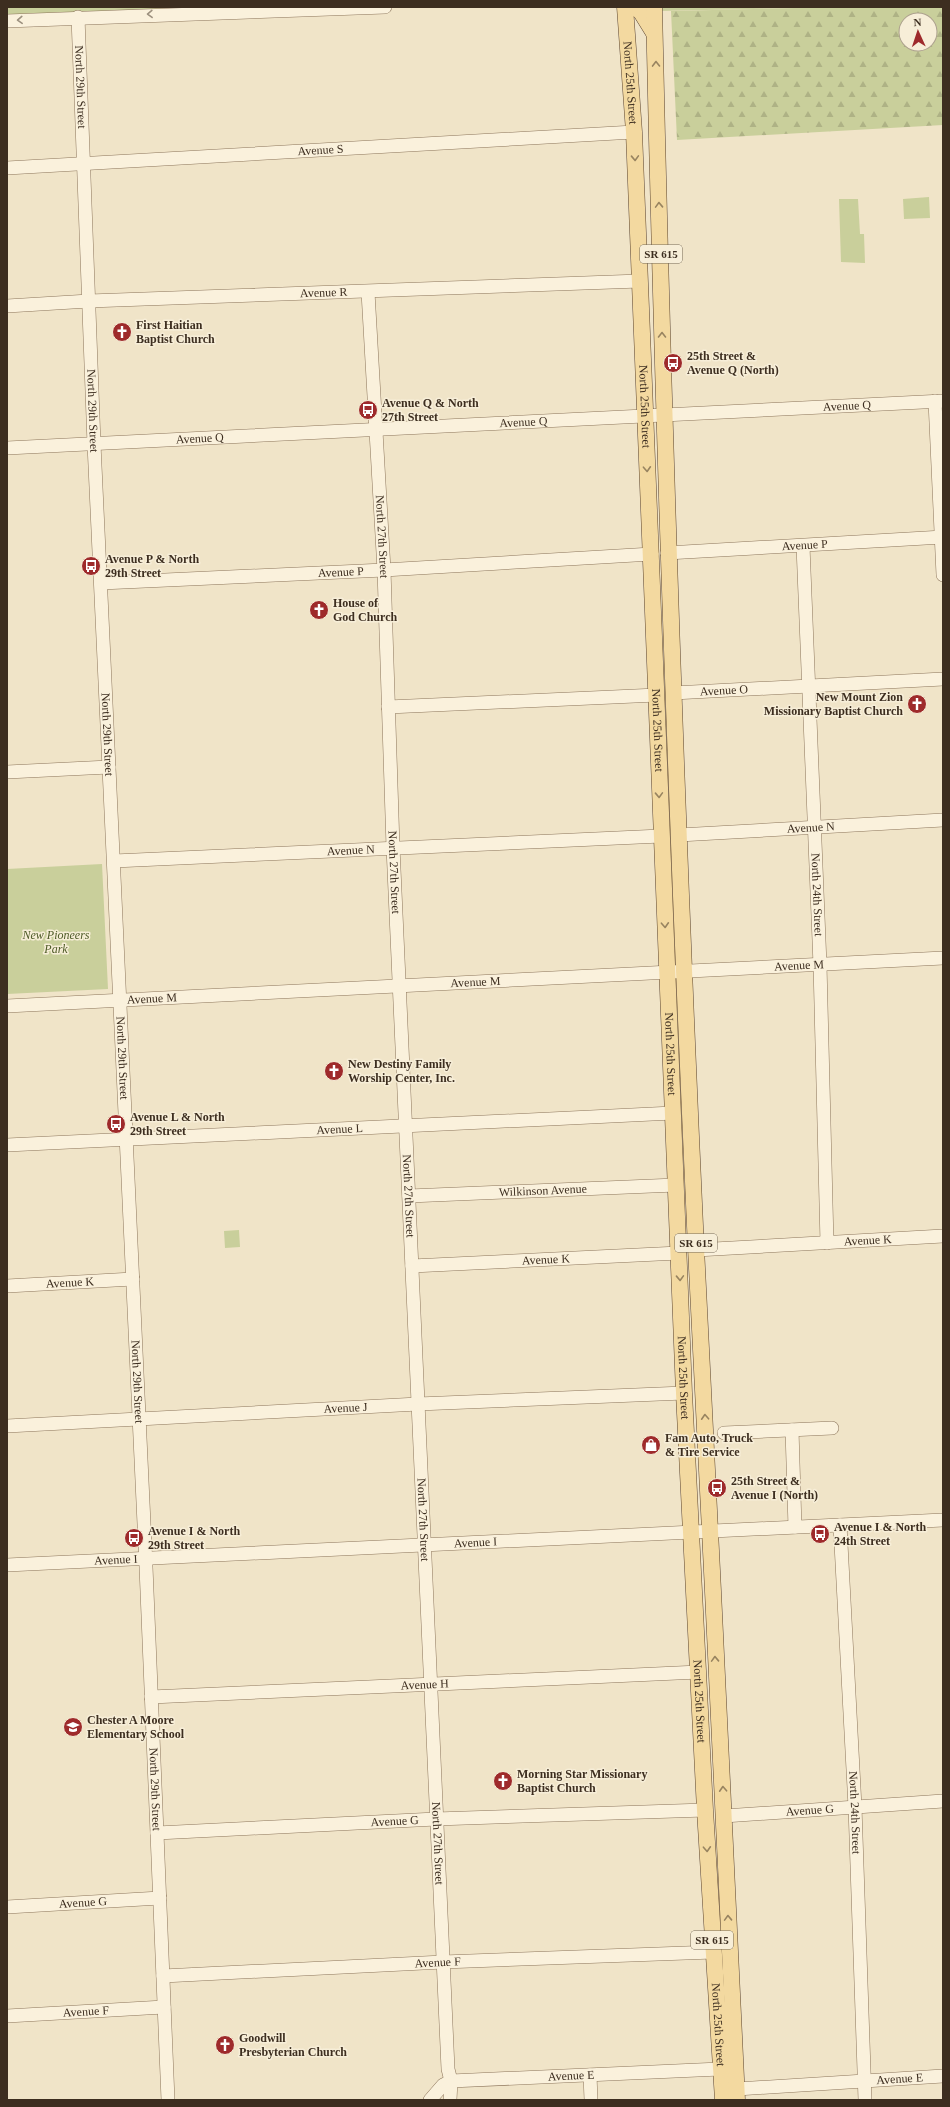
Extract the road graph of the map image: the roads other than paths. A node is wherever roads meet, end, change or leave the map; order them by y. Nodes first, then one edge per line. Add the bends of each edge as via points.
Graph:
1 (385, 7) edge
2 (625, 7) edge
3 (636, 7) edge
4 (654, 7) edge
5 (78, 17) junction
6 (7, 21) edge
7 (655, 34) junction
8 (634, 132) junction
9 (83, 164) junction
10 (7, 168) edge
11 (640, 281) junction
12 (368, 292) junction
13 (89, 301) junction
14 (7, 306) edge
15 (939, 401) edge
16 (645, 416) junction
17 (663, 416) junction
18 (377, 430) junction
19 (94, 444) junction
20 (7, 448) edge
21 (942, 537) edge
22 (802, 546) junction
23 (659, 553) junction
24 (384, 570) junction
25 (943, 575) edge
26 (653, 581) junction
27 (101, 583) junction
28 (943, 679) edge
29 (808, 687) junction
30 (673, 693) junction
31 (656, 695) junction
32 (388, 707) junction
33 (109, 767) junction
34 (7, 772) edge
35 (943, 820) edge
36 (814, 826) junction
37 (679, 835) junction
38 (661, 836) junction
39 (393, 847) junction
40 (114, 861) junction
41 (943, 958) edge
42 (820, 965) junction
43 (685, 970) junction
44 (667, 972) junction
45 (400, 987) junction
46 (120, 999) junction
47 (7, 1006) edge
48 (672, 1113) junction
49 (406, 1125) junction
50 (674, 1135) junction
51 (126, 1139) junction
52 (7, 1145) edge
53 (676, 1185) junction
54 (409, 1196) junction
55 (943, 1236) edge
56 (827, 1244) junction
57 (696, 1250) junction
58 (679, 1253) junction
59 (412, 1266) junction
60 (133, 1279) junction
61 (7, 1286) edge
62 (684, 1393) junction
63 (418, 1404) junction
64 (139, 1419) junction
65 (7, 1426) edge
66 (832, 1428) dead end
67 (792, 1430) junction
68 (724, 1433) dead end
69 (943, 1520) edge
70 (840, 1525) junction
71 (795, 1527) junction
72 (710, 1531) junction
73 (692, 1532) junction
74 (425, 1545) junction
75 (146, 1558) junction
76 (7, 1565) edge
77 (699, 1672) junction
78 (431, 1686) junction
79 (151, 1697) junction
80 (700, 1701) junction
81 (943, 1801) edge
82 (855, 1807) junction
83 (705, 1810) junction
84 (724, 1816) junction
85 (436, 1819) junction
86 (157, 1833) junction
87 (160, 1898) junction
88 (7, 1907) edge
89 (713, 1952) junction
90 (443, 1962) junction
91 (163, 1976) junction
92 (164, 2007) junction
93 (7, 2016) edge
94 (728, 2069) junction
95 (590, 2075) junction
96 (943, 2076) edge
97 (451, 2081) junction
98 (864, 2082) junction
99 (737, 2094) edge
100 (168, 2100) edge
101 (430, 2100) edge
102 (450, 2100) edge
103 (591, 2100) edge
104 (723, 2100) edge
105 (866, 2100) edge

1 -> 5 street
2 - 8 main road, North 25th Street / SR 615
3 - 7 main road
4 - 7 main road, North 25th Street / SR 615
5 -> 6 street
5 - 9 street, North 29th Street
17 -> 7 main road, North 25th Street / SR 615
8 - 9 street, Avenue S
8 -> 11 main road, North 25th Street / SR 615
9 - 10 street, Avenue S
9 - 13 street, North 29th Street
11 - 12 street, Avenue R
11 - 16 main road, North 25th Street / SR 615
12 - 13 street, Avenue R
12 - 18 street, North 27th Street
13 - 14 street, Avenue R
13 - 19 street, North 29th Street
15 - 17 street, Avenue Q
15 - 21 street
16 - 17 street, Avenue Q
16 - 18 street, Avenue Q
16 -> 23 main road, North 25th Street / SR 615
17 - 23 main road, North 25th Street / SR 615
18 - 19 street, Avenue Q
18 - 24 street, North 27th Street
19 - 20 street, Avenue Q
19 - 27 street, North 29th Street
21 - 22 street, Avenue P
21 - 25 street
22 - 23 street, Avenue P
22 - 29 street, North 24th Street
23 - 24 street, Avenue P
23 - 26 main road, North 25th Street / SR 615
23 - 30 main road, North 25th Street / SR 615
24 - 27 street, Avenue P
24 - 32 street, North 27th Street
26 - 30 main road via 660,595 664,679 666,687
26 - 31 main road, North 25th Street / SR 615
27 - 33 street, North 29th Street
28 - 29 street, Avenue O
29 - 30 street, Avenue O
29 - 36 street, North 24th Street
30 - 37 main road, North 25th Street / SR 615
31 - 32 street
31 -> 38 main road, North 25th Street / SR 615
32 - 39 street, North 27th Street
33 - 34 street
33 - 40 street, North 29th Street
35 - 36 street, Avenue N
36 - 37 street, Avenue N
36 - 42 street, North 24th Street
37 - 43 main road, North 25th Street / SR 615
38 - 39 street, Avenue N
38 -> 44 main road, North 25th Street / SR 615
39 - 40 street, Avenue N
39 - 45 street, North 27th Street
40 - 46 street, North 29th Street
41 - 42 street, Avenue M
42 - 43 street, Avenue M
42 - 56 street, North 24th Street
43 - 44 street, Avenue M
43 - 57 main road, North 25th Street / SR 615
44 - 45 street, Avenue M
44 - 48 main road, North 25th Street / SR 615
45 - 46 street, Avenue M
45 - 49 street, North 27th Street
46 - 47 street, Avenue M
46 - 51 street, North 29th Street
48 - 49 street, Avenue L
48 - 50 main road, North 25th Street / SR 615
49 - 51 street, Avenue L
49 - 54 street, North 27th Street
50 - 53 main road, North 25th Street / SR 615
50 - 57 main road via 682,1148 685,1233
51 - 52 street, Avenue L
51 - 60 street, North 29th Street
53 - 54 street, Wilkinson Avenue
53 - 58 main road, North 25th Street / SR 615
54 - 59 street, North 27th Street
55 - 56 street, Avenue K
56 - 57 street, Avenue K
72 -> 57 main road, North 25th Street / SR 615
58 - 59 street, Avenue K
58 -> 62 main road, North 25th Street / SR 615
59 - 63 street, North 27th Street
60 - 61 street, Avenue K
60 - 64 street, North 29th Street
62 - 63 street, Avenue J
62 - 73 main road, North 25th Street / SR 615
63 - 64 street, Avenue J
63 - 74 street, North 27th Street
64 - 65 street, Avenue J
64 - 75 street, North 29th Street
66 - 67 street
67 - 68 street
67 - 71 street
69 - 70 street, Avenue I
70 - 71 street, Avenue I
70 - 82 street, North 24th Street
71 - 72 street, Avenue I
72 - 73 street, Avenue I
84 -> 72 main road, North 25th Street / SR 615
73 - 74 street, Avenue I
73 - 77 main road, North 25th Street / SR 615
74 - 75 street, Avenue I
74 - 78 street, North 27th Street
75 - 76 street, Avenue I
75 - 79 street, North 29th Street
77 - 78 street, Avenue H
77 - 80 main road, North 25th Street / SR 615
78 - 79 street, Avenue H
78 - 85 street, North 27th Street
79 - 86 street, North 29th Street
80 - 83 main road, North 25th Street / SR 615
80 - 84 main road via 706,1713 711,1800 714,1810
81 - 82 street, Avenue G
82 - 84 street, Avenue G
82 - 98 street, North 24th Street
83 - 85 street, Avenue G
83 -> 89 main road, North 25th Street / SR 615
94 -> 84 main road, North 25th Street / SR 615
85 - 86 street, Avenue G
85 - 90 street, North 27th Street
86 - 87 street, North 29th Street
87 - 88 street, Avenue G
87 - 91 street, North 29th Street
89 - 90 street, Avenue F
89 - 94 main road, North 25th Street via 718,1957 720,1965
90 - 91 street, Avenue F
90 - 97 street, North 27th Street via 448,2069
91 - 92 street, North 29th Street
92 - 93 street, Avenue F
92 - 100 street, North 29th Street
94 - 95 street, Avenue E
94 - 99 main road, North 25th Street / SR 615
94 - 104 main road, North 25th Street / SR 615
95 - 97 street, Avenue E
95 - 103 street
96 - 98 street, Avenue E
97 - 101 street via 443,2085
97 - 102 street, North 27th Street
98 - 99 street, Avenue E
98 - 105 street, North 24th Street

